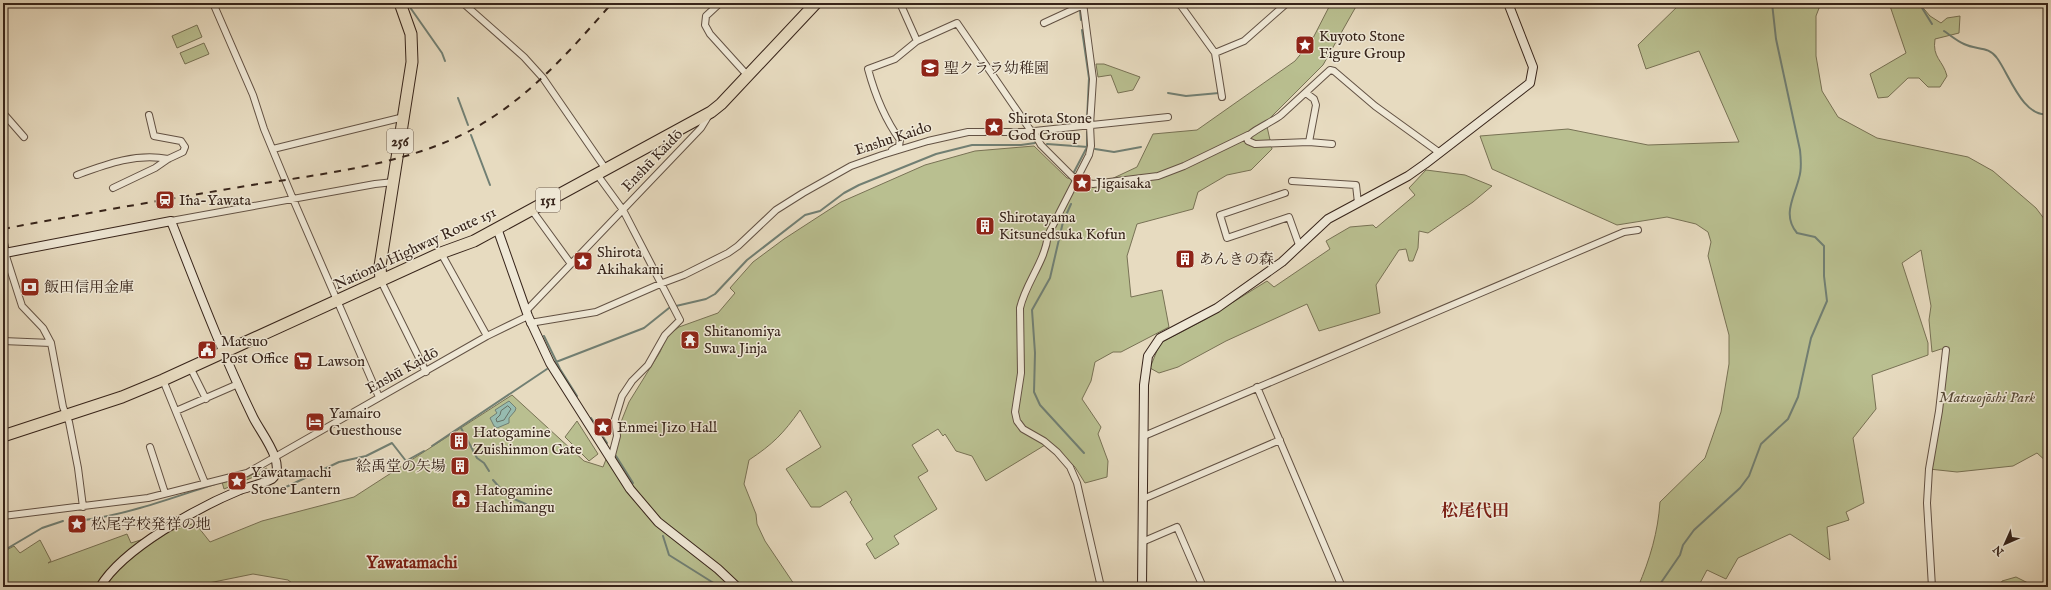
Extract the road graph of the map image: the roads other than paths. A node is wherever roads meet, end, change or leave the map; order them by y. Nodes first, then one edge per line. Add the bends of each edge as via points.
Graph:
1 (213, 3) edge
2 (400, 3) edge
3 (463, 3) edge
4 (720, 3) edge
5 (816, 3) edge
6 (900, 3) edge
7 (1179, 3) edge
8 (1288, 3) edge
9 (1508, 3) edge
10 (1083, 4) edge
11 (1044, 23) dead end
12 (917, 41) junction
13 (1214, 53) junction
14 (748, 76) junction
15 (1306, 93) junction
16 (1222, 97) dead end
17 (711, 112) junction
18 (3, 113) edge
19 (149, 115) dead end
20 (404, 117) junction
21 (1168, 117) dead end
22 (1090, 125) junction
23 (1032, 131) junction
24 (1248, 135) junction
25 (24, 137) dead end
26 (900, 140) junction
27 (928, 141) junction
28 (1309, 142) junction
29 (1332, 144) dead end
30 (273, 149) junction
31 (1440, 153) junction
32 (882, 155) junction
33 (168, 158) junction
34 (601, 171) junction
35 (77, 175) dead end
36 (1076, 180) junction
37 (1292, 181) dead end
38 (394, 182) junction
39 (113, 188) dead end
40 (1285, 193) dead end
41 (293, 199) junction
42 (1358, 203) junction
43 (531, 208) junction
44 (623, 210) junction
45 (171, 221) junction
46 (497, 228) junction
47 (1638, 230) dead end
48 (3, 243) edge
49 (1299, 245) junction
50 (5, 252) junction
51 (441, 253) junction
52 (571, 264) junction
53 (381, 281) junction
54 (660, 284) junction
55 (337, 300) junction
56 (528, 316) junction
57 (487, 336) junction
58 (3, 341) edge
59 (51, 343) junction
60 (1946, 350) dead end
61 (222, 352) junction
62 (190, 367) junction
63 (426, 372) junction
64 (163, 380) junction
65 (238, 384) junction
66 (1257, 386) junction
67 (379, 397) junction
68 (206, 400) junction
69 (176, 412) junction
70 (67, 415) junction
71 (3, 436) edge
72 (1144, 436) junction
73 (1280, 440) junction
74 (150, 447) dead end
75 (276, 458) junction
76 (611, 459) junction
77 (205, 483) junction
78 (165, 493) junction
79 (1143, 500) junction
80 (83, 507) junction
81 (3, 516) edge
82 (1142, 542) junction
83 (1201, 586) edge
84 (100, 587) edge
85 (737, 587) edge
86 (1101, 587) edge
87 (1142, 587) edge
88 (1342, 587) edge
89 (1932, 587) edge

1 - 30 street via 253,95
2 - 20 highway, 256 via 413,48
3 - 34 street via 524,57 543,78
4 - 14 street via 706,16 705,25
5 - 14 highway, National Highway Route 151 / 151
6 - 12 street
7 - 13 street
8 - 13 street via 1244,40
9 - 31 street via 1533,66 1530,83
10 - 11 street
10 - 22 street via 1093,79
12 - 23 street via 957,23
12 - 26 street via 896,59 868,69 876,98
13 - 16 street
14 - 17 highway, National Highway Route 151 / 151
15 - 24 street via 1272,122
15 - 28 street via 1316,105
15 - 31 street via 1330,70 1334,71 1375,106
17 - 34 highway, National Highway Route 151 / 151
17 - 44 street, Enshū Kaidō via 701,128
18 - 25 street
19 - 33 street via 154,136 177,139 184,143 183,152
20 - 30 street
20 - 38 highway, 256
21 - 22 street, Enshu Kaido
22 - 23 street, Enshu Kaido
22 - 36 street via 1089,156
23 - 27 street, Enshu Kaido via 968,132
23 - 36 street via 1041,145
24 - 28 street via 1248,142 1255,144
24 - 36 street via 1158,176 1093,184
26 - 27 street via 910,144 925,139
26 - 32 street via 899,146
27 - 32 street, Enshu Kaido
28 - 29 street
30 - 41 street
31 - 42 street via 1408,176
32 - 54 street, Enshu Kaido via 851,166 776,210 728,253
33 - 35 street via 152,156 120,160
33 - 39 street via 155,168
34 - 43 highway, National Highway Route 151 / 151
34 - 44 street
36 - 86 street via 1048,235 1046,249 1022,298 1021,373 1016,416 1023,430 1044,441 1070,466 1077,483
37 - 42 street via 1356,186
38 - 41 street
38 - 53 highway, 256 via 380,266
40 - 49 street via 1220,214 1227,238 1289,218
41 - 45 street
41 - 55 street
42 - 49 street via 1324,222
43 - 46 highway, National Highway Route 151 / 151
43 - 52 street
44 - 52 street, Enshū Kaidō
44 - 54 street
45 - 50 street
45 - 61 street
46 - 51 highway, National Highway Route 151 / 151
46 - 56 street
47 - 66 street via 1624,232
48 - 50 street
49 - 72 street via 1282,262 1218,308 1166,333 1154,346 1148,356 1145,370
50 - 59 street via 22,306 43,328
51 - 53 highway, National Highway Route 151 / 151
51 - 57 street
52 - 56 street, Enshū Kaidō
53 - 55 highway, National Highway Route 151 / 151
53 - 63 street
54 - 56 street, Enshū Kaidō via 596,312
54 - 76 street via 680,320 665,335 648,365 622,396 615,419 617,436
55 - 61 highway, National Highway Route 151 / 151
55 - 67 street
56 - 57 street, Enshū Kaidō
56 - 76 street via 562,385
57 - 63 street, Enshū Kaidō
58 - 59 street
59 - 70 street
60 - 89 street via 1929,470 1927,503
61 - 62 highway, National Highway Route 151 / 151
61 - 65 street
62 - 64 highway, National Highway Route 151 / 151
62 - 68 street
63 - 67 street, Enshū Kaidō
64 - 69 street
64 - 70 highway, National Highway Route 151 / 151
65 - 68 street
65 - 75 street
66 - 72 street
66 - 73 street
67 - 75 street, Enshū Kaidō
68 - 69 street
69 - 77 street
70 - 71 highway, National Highway Route 151 / 151
70 - 80 street
72 - 79 street
73 - 79 street
73 - 88 street
74 - 78 street
75 - 77 street, Enshū Kaidō via 247,473
75 - 84 street via 278,469 272,479 233,494 155,535 123,561
76 - 85 street via 630,489 658,522
77 - 78 street, Enshū Kaidō
78 - 80 street, Enshū Kaidō via 148,498
79 - 82 street
80 - 81 street, Enshū Kaidō
82 - 83 street via 1177,527
82 - 87 street

